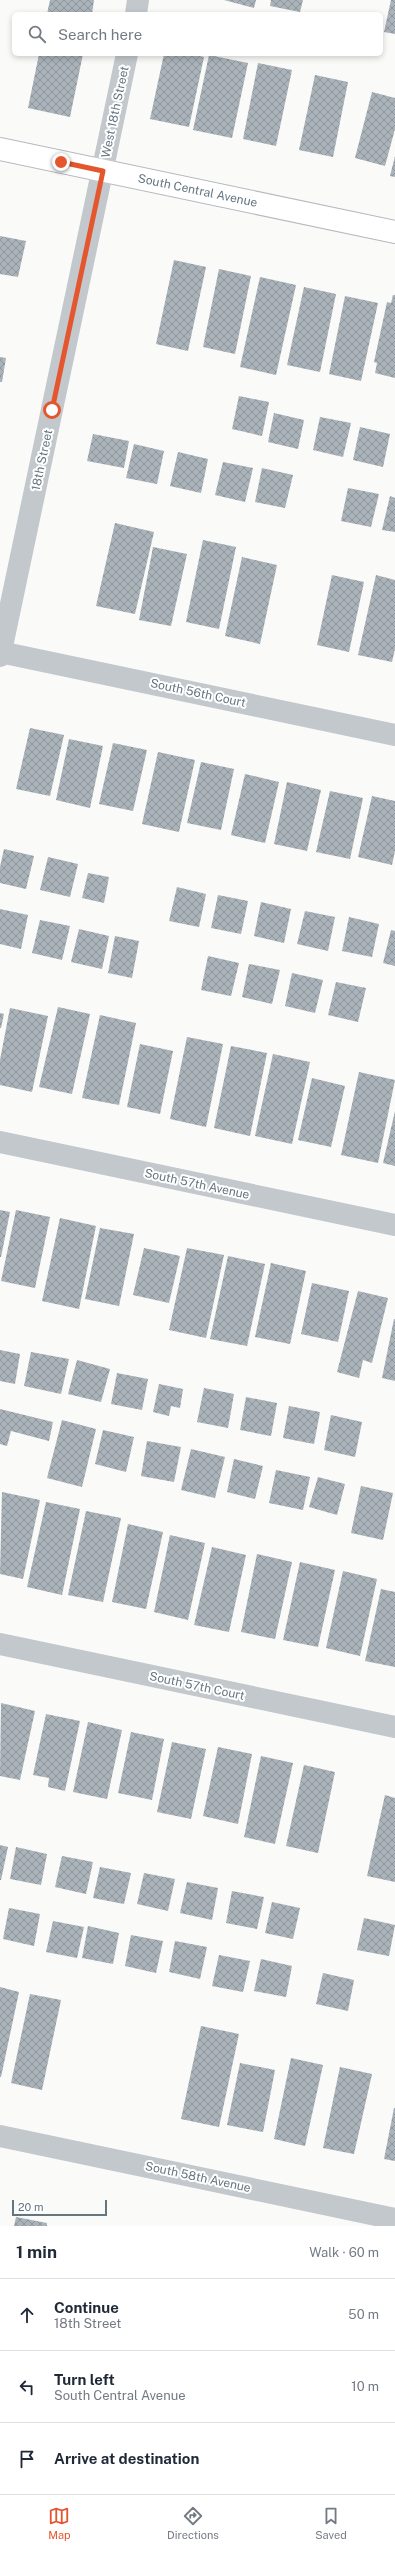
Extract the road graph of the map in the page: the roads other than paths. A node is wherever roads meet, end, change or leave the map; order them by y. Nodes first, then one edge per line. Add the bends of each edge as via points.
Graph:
1 (138, 0) edge
2 (136, 12) edge
3 (127, 56) edge
4 (0, 149) edge
5 (103, 171) junction
6 (395, 232) edge
7 (0, 653) edge
8 (395, 735) edge
9 (0, 1142) edge
10 (395, 1225) edge
11 (0, 1644) edge
12 (395, 1727) edge
13 (0, 2136) edge
14 (395, 2219) edge

1 - 2 street
3 - 5 street, West 18th Street
4 - 5 main road, South Central Avenue
5 - 6 main road, South Central Avenue
5 - 7 street, 18th Street
7 - 8 street, South 56th Court
9 - 10 street, South 57th Avenue
11 - 12 street, South 57th Court
13 - 14 street, South 58th Avenue

